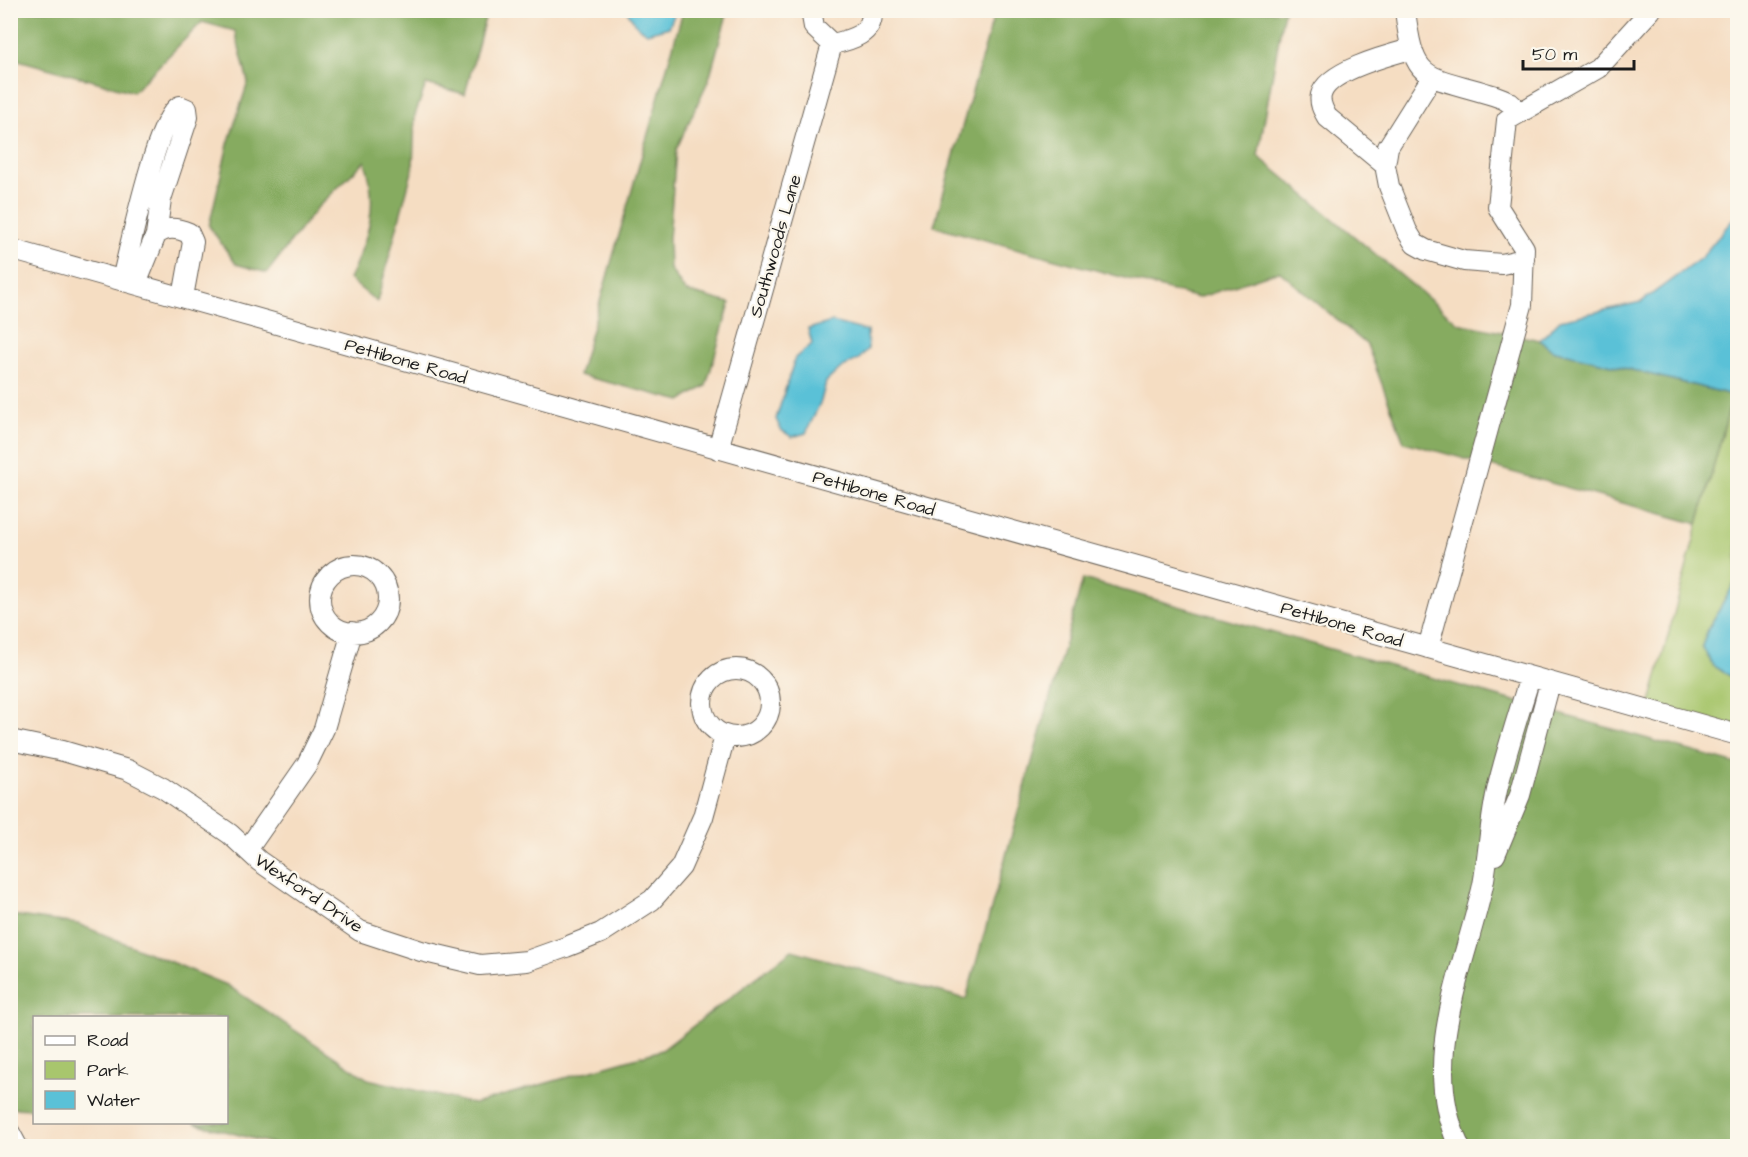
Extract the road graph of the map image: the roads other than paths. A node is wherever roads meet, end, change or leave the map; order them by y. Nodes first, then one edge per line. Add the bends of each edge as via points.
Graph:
1 (811, 10) edge
2 (872, 10) edge
3 (1405, 10) edge
4 (1651, 10) edge
5 (832, 44) junction
6 (1411, 49) junction
7 (1432, 77) junction
8 (1519, 113) junction
9 (1385, 165) junction
10 (156, 235) junction
11 (10, 249) edge
12 (1524, 259) junction
13 (129, 282) junction
14 (183, 297) junction
15 (718, 449) junction
16 (352, 632) dead end
17 (1428, 648) junction
18 (1530, 677) junction
19 (1550, 682) junction
20 (1737, 735) edge
21 (725, 736) dead end
22 (10, 740) edge
23 (247, 850) junction
24 (1483, 885) junction
25 (10, 1133) edge
26 (17, 1146) edge
27 (1459, 1146) edge

1 - 5 street via 814,27
2 - 5 street via 873,20 864,33
3 - 6 street
4 - 8 street via 1598,68
5 - 15 street, Southwoods Lane
6 - 7 street via 1419,65
6 - 9 street via 1352,69 1324,87 1320,96 1327,117
7 - 8 street via 1502,97
7 - 9 street via 1388,147
8 - 12 street via 1507,120 1498,207 1524,248
9 - 12 street via 1389,186 1415,244 1464,261 1502,264
10 - 13 street
10 - 13 street via 161,199 188,117 187,110 180,106 170,116 160,138 147,179
10 - 14 street via 173,228 191,237
11 - 13 street, Pettibone Road
12 - 17 street via 1522,305
13 - 14 street, Pettibone Road
14 - 15 street, Pettibone Road
15 - 17 street, Pettibone Road
16 - 23 street via 324,729 307,764
17 - 18 street, Pettibone Road
18 - 19 street, Pettibone Road
18 - 24 street via 1498,787
19 - 20 street, Pettibone Road
19 - 24 street via 1520,795
21 - 23 street, Wexford Drive via 704,817 681,867 652,900 601,933 527,961 480,965 360,931
22 - 23 street, Wexford Drive via 128,770 189,806
24 - 27 street via 1444,1041 1442,1084
25 - 26 street

